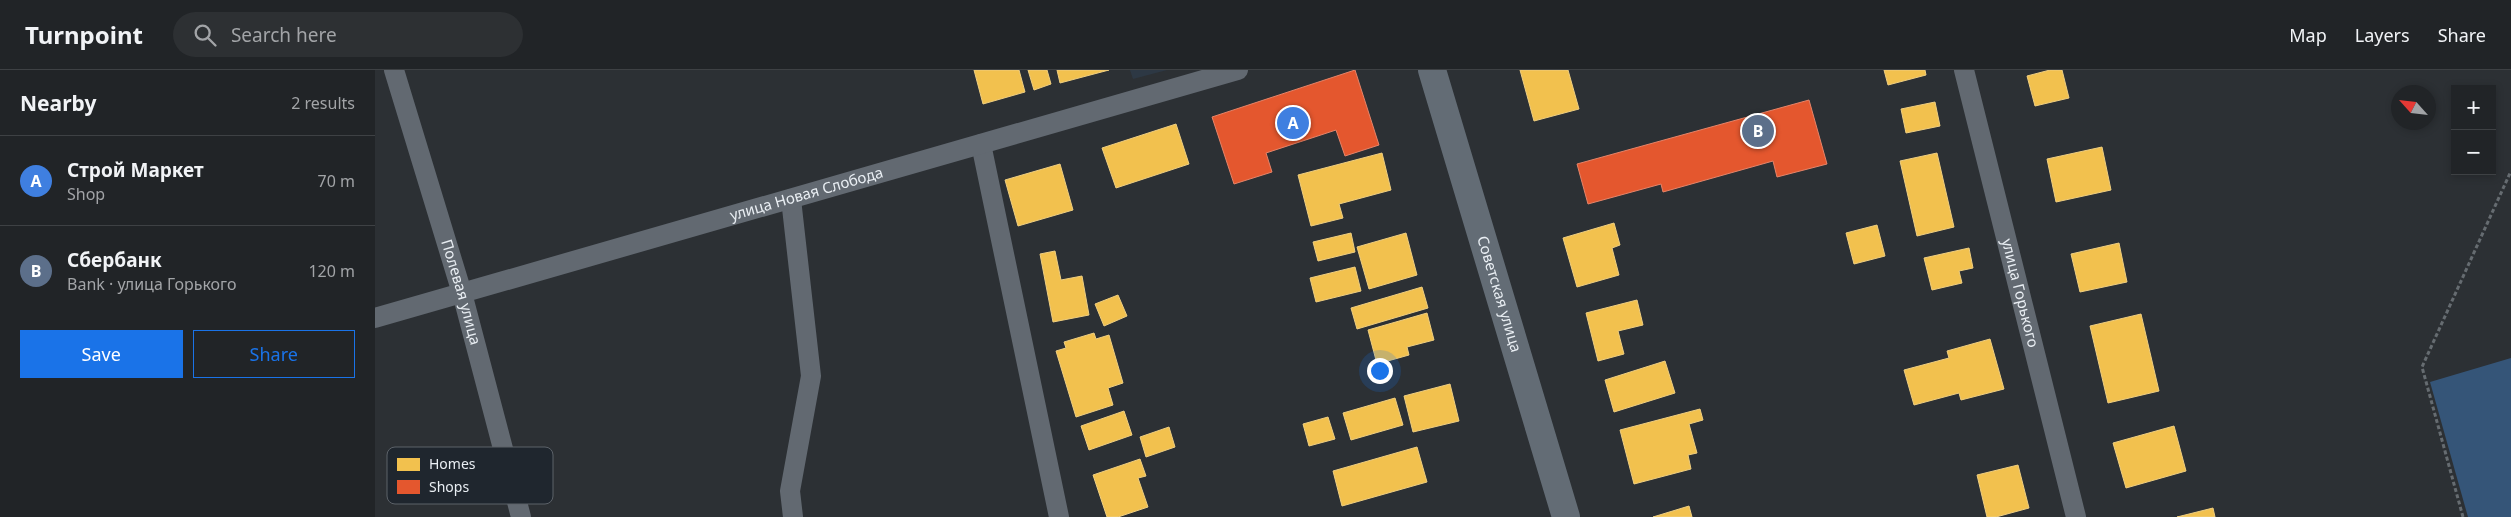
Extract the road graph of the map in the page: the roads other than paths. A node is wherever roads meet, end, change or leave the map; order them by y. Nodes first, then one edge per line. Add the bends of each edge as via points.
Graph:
1 (394, 70) edge
2 (1238, 70) edge
3 (1432, 70) edge
4 (1964, 70) edge
5 (981, 144) junction
6 (791, 198) junction
7 (462, 293) junction
8 (375, 318) edge
9 (503, 447) edge
10 (518, 504) edge
11 (521, 517) edge
12 (793, 517) edge
13 (1059, 517) edge
14 (1566, 517) edge
15 (2076, 517) edge

1 - 7 street, Полевая улица
2 - 5 street, улица Новая Слобода
3 - 14 main road, Советская улица
4 - 15 street, улица Горького
5 - 6 street, улица Новая Слобода
5 - 13 street
6 - 7 street, улица Новая Слобода
6 - 12 street via 811,376 790,491
7 - 8 street, улица Новая Слобода
7 - 9 street, Полевая улица
10 - 11 street, Полевая улица

